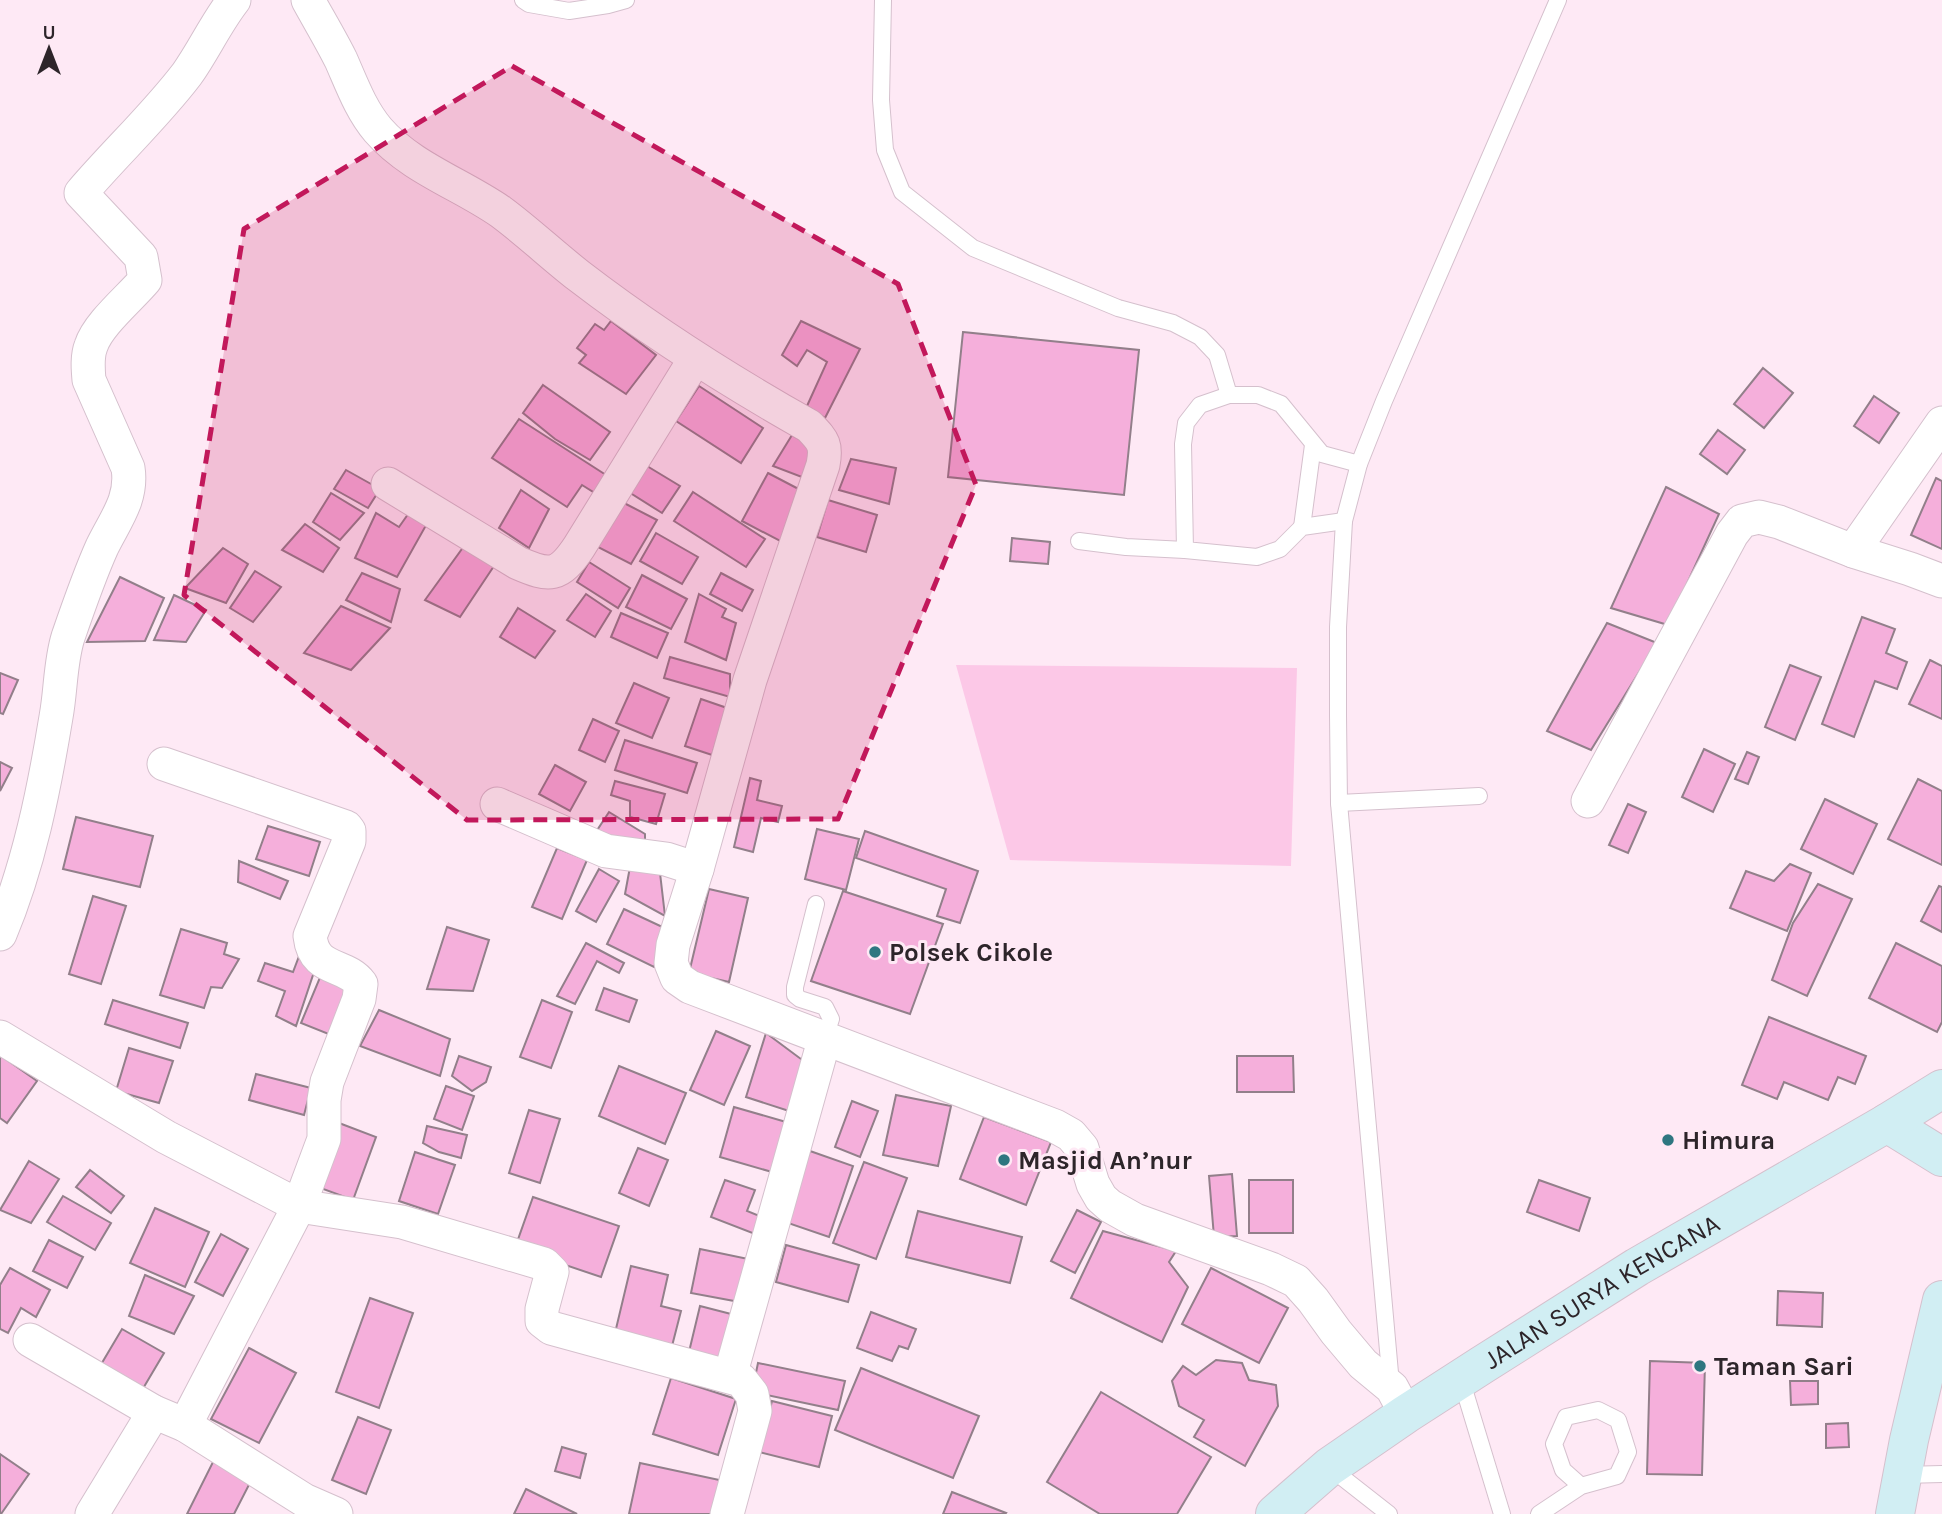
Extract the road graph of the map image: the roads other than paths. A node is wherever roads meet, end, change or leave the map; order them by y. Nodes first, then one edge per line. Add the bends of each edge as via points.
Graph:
1 (234, 0) edge
2 (308, 0) edge
3 (523, 0) edge
4 (625, 0) edge
5 (883, 0) edge
6 (1559, 0) edge
7 (695, 359) junction
8 (1229, 395) junction
9 (1942, 423) edge
10 (1313, 445) junction
11 (1359, 464) junction
12 (388, 484) dead end
13 (1344, 521) junction
14 (1302, 527) junction
15 (1079, 541) dead end
16 (1185, 550) junction
17 (1853, 551) junction
18 (1942, 581) edge
19 (164, 764) dead end
20 (1479, 796) dead end
21 (1588, 800) dead end
22 (1339, 803) junction
23 (497, 804) dead end
24 (697, 869) junction
25 (816, 904) dead end
26 (0, 934) edge
27 (0, 1037) edge
28 (825, 1037) junction
29 (1942, 1089) edge
30 (1887, 1123) junction
31 (1942, 1157) edge
32 (299, 1206) junction
33 (1942, 1300) edge
34 (30, 1340) dead end
35 (730, 1376) junction
36 (1461, 1379) junction
37 (1399, 1401) junction
38 (154, 1412) junction
39 (185, 1425) junction
40 (1329, 1467) junction
41 (1942, 1474) edge
42 (1903, 1475) junction
43 (1581, 1486) junction
44 (300, 1507) edge
45 (92, 1514) edge
46 (336, 1514) edge
47 (727, 1514) edge
48 (1275, 1514) edge
49 (1389, 1514) edge
50 (1502, 1514) edge
51 (1539, 1514) edge
52 (1895, 1514) edge

1 - 26 street via 188,72 82,192 141,257 145,280 103,326 91,345 88,367 130,483 128,498 102,549 68,639 41,797 18,889
2 - 7 street via 364,111 396,149 521,226 577,274
3 - 4 lane via 569,11
5 - 8 lane via 885,150 902,192 973,248 1200,337 1217,355
6 - 11 lane
7 - 12 street via 569,563 557,572 541,573 518,563
7 - 24 street via 809,426 823,440 826,452 750,680
8 - 10 lane via 1258,395 1281,404
8 - 16 lane via 1200,405 1186,423
9 - 17 street
10 - 11 lane via 1322,454
10 - 14 lane
11 - 13 lane
13 - 14 lane
13 - 22 lane via 1338,627
14 - 16 lane via 1280,549 1257,556
15 - 16 lane
17 - 18 street
17 - 21 street via 1779,522 1759,517 1742,521
19 - 32 street via 339,823 349,831 347,847 310,936 321,961 359,981 361,989 327,1082 324,1139
20 - 22 lane
22 - 37 lane
23 - 24 street via 606,851 666,859
24 - 28 street via 673,945 671,963 677,978 690,987
25 - 28 lane via 795,995 825,1007 831,1020
27 - 32 street via 166,1137
28 - 35 street
28 - 37 street via 1071,1135 1082,1148 1093,1184 1110,1206 1135,1220 1296,1281
29 - 30 street, JALAN SURYA KENCANA
30 - 31 street
30 - 36 street, JALAN SURYA KENCANA via 1637,1267
32 - 35 street via 402,1222 544,1264 552,1272 542,1309 545,1325
32 - 39 street
33 - 42 street
34 - 38 street
35 - 47 street via 741,1380 752,1394 755,1411
36 - 37 street, JALAN SURYA KENCANA
36 - 50 lane
37 - 40 street, JALAN SURYA KENCANA
38 - 39 street
38 - 45 street
39 - 44 street
40 - 48 street, JALAN SURYA KENCANA
40 - 49 lane
41 - 42 lane
42 - 52 street
43 - 43 lane via 1617,1476 1628,1452 1618,1420 1598,1410 1566,1417 1554,1444 1563,1470
43 - 51 lane
44 - 46 street

